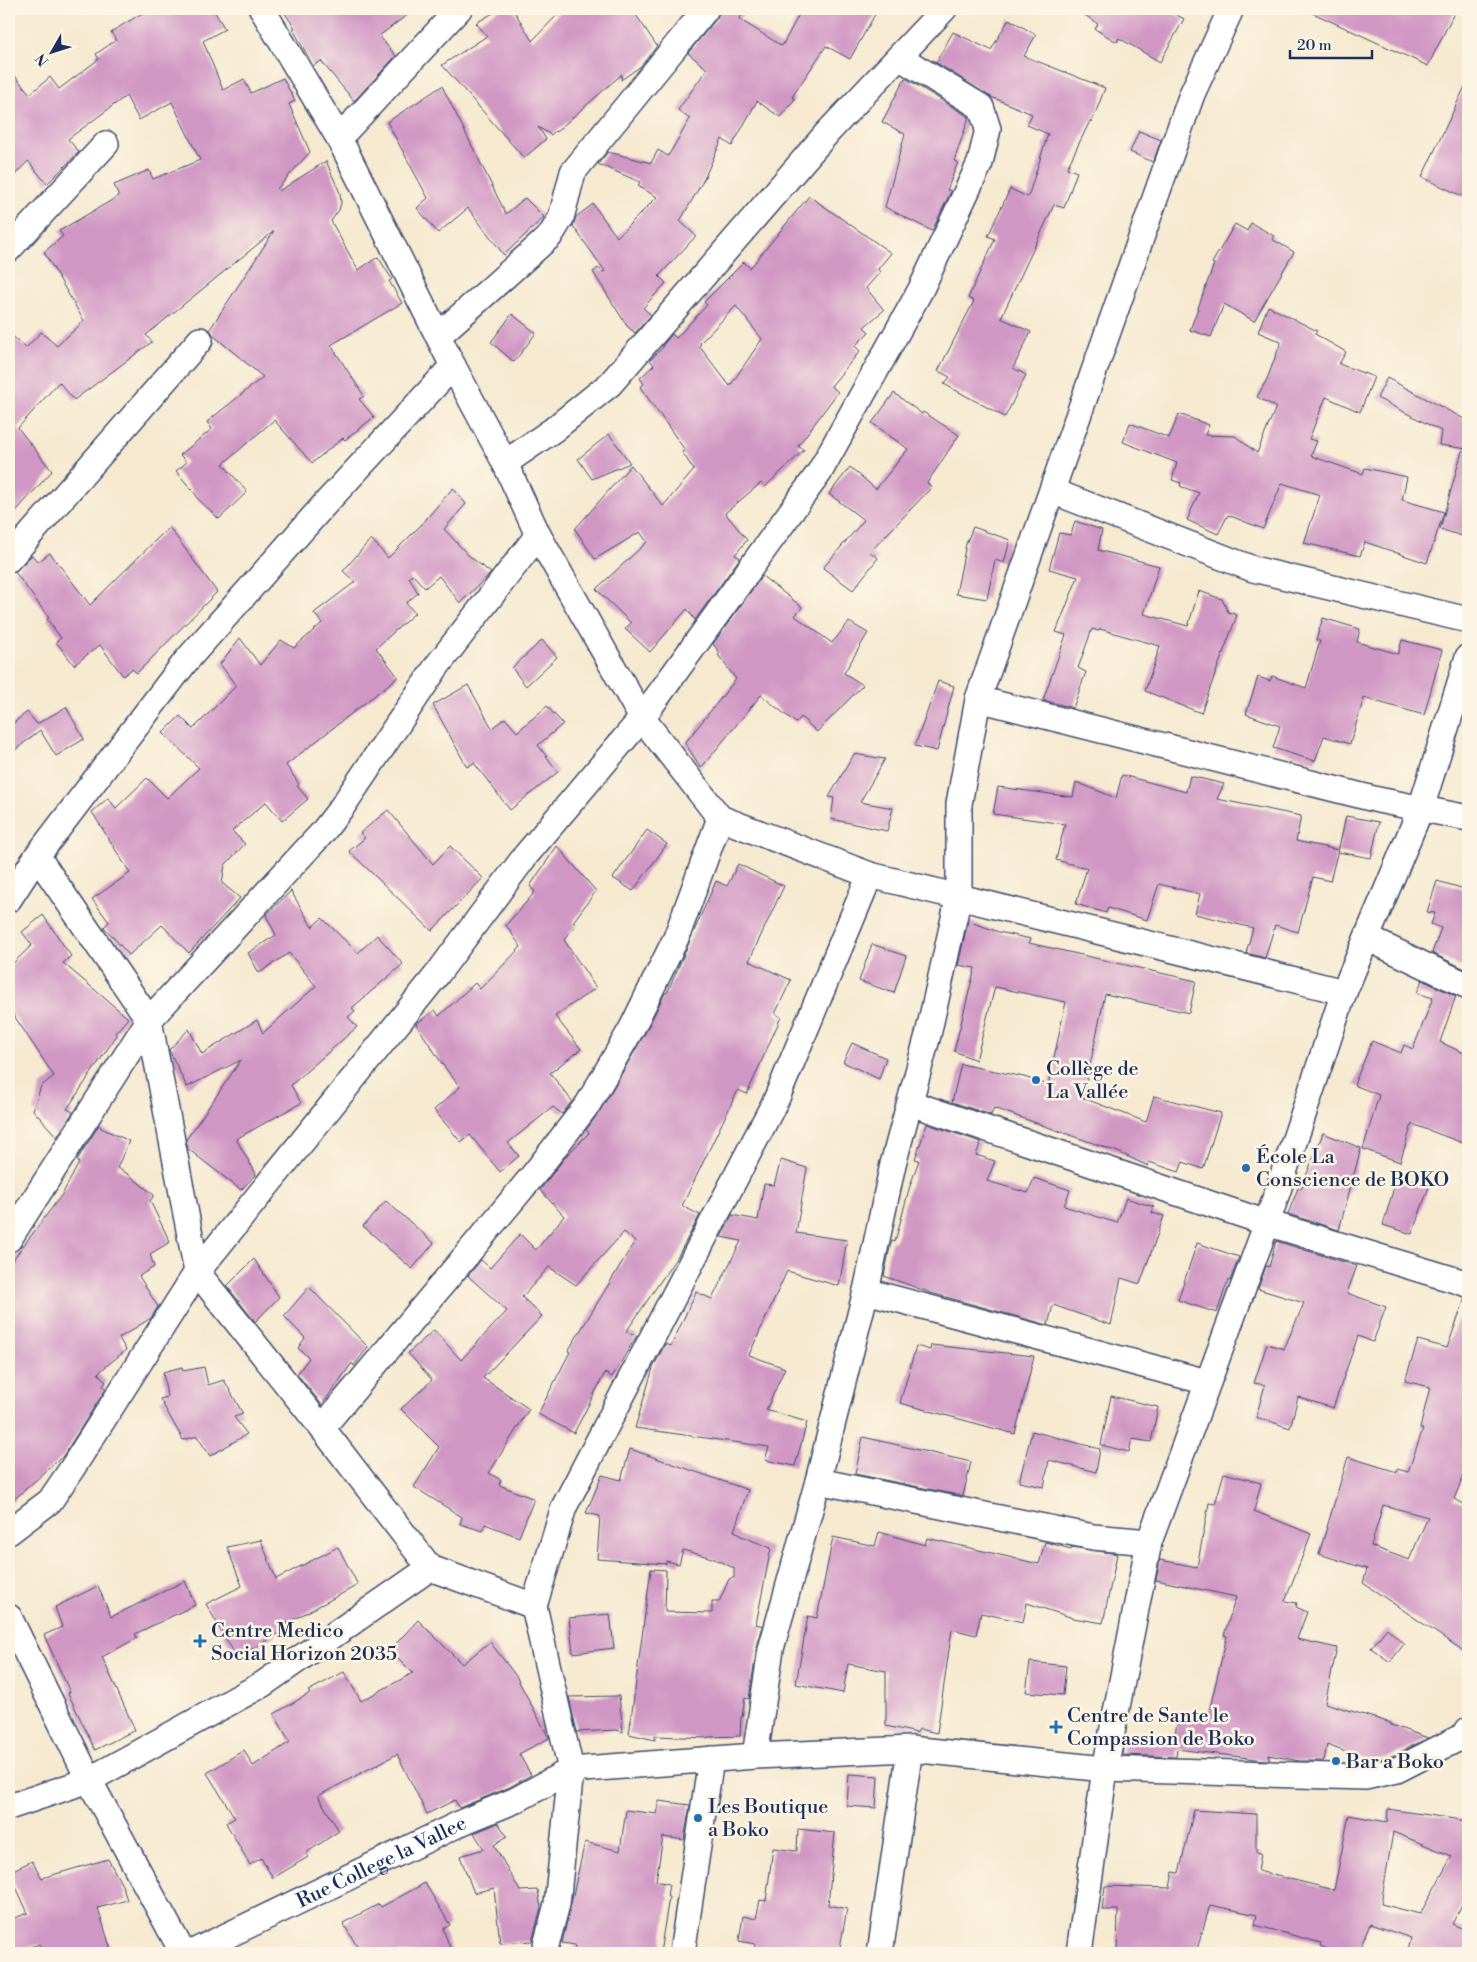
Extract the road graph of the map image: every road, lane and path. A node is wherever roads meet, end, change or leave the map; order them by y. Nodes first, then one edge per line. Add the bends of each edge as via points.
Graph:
1 (262, 9) edge
2 (459, 9) edge
3 (706, 9) edge
4 (944, 9) edge
5 (1231, 9) edge
6 (899, 57) junction
7 (339, 138) junction
8 (106, 144) dead end
9 (9, 249) edge
10 (438, 336) junction
11 (200, 340) dead end
12 (453, 366) junction
13 (505, 462) junction
14 (1052, 491) junction
15 (538, 534) junction
16 (9, 559) edge
17 (1468, 620) edge
18 (1468, 657) edge
19 (978, 699) junction
20 (642, 718) junction
21 (1420, 808) junction
22 (720, 818) junction
23 (1468, 818) edge
24 (37, 856) junction
25 (870, 875) junction
26 (959, 896) junction
27 (9, 899) edge
28 (1367, 938) junction
29 (1468, 986) edge
30 (1344, 992) junction
31 (149, 1020) junction
32 (910, 1103) junction
33 (1267, 1223) junction
34 (9, 1239) edge
35 (197, 1272) junction
36 (1468, 1284) edge
37 (866, 1291) junction
38 (1207, 1382) junction
39 (322, 1428) junction
40 (818, 1482) junction
41 (9, 1532) edge
42 (1149, 1542) junction
43 (430, 1568) junction
44 (534, 1606) junction
45 (9, 1617) edge
46 (1467, 1734) edge
47 (910, 1749) junction
48 (755, 1756) junction
49 (711, 1759) junction
50 (1105, 1769) junction
51 (571, 1770) junction
52 (90, 1780) junction
53 (9, 1807) edge
54 (183, 1953) edge
55 (191, 1953) edge
56 (544, 1953) edge
57 (682, 1953) edge
58 (880, 1953) edge
59 (1079, 1953) edge

1 - 7 street
2 - 7 street
3 - 10 street via 573,172 561,218 550,236
4 - 6 street
5 - 14 street via 1192,94
6 - 13 street via 828,132 610,384 553,430
6 - 20 street via 982,107 988,129 980,164 920,289 819,473
7 - 10 street
8 - 9 street
10 - 12 street
11 - 16 street
12 - 13 street
12 - 24 street via 186,660
13 - 15 street
14 - 17 street via 1253,569
14 - 19 street
15 - 20 street
15 - 31 street via 437,666 322,833
18 - 21 street
19 - 21 street
19 - 26 street via 959,804
20 - 22 street
20 - 35 street via 526,855 436,976
21 - 23 street
21 - 28 street
22 - 25 street
22 - 39 street via 676,938 632,1028 588,1104 535,1173
24 - 27 street
24 - 31 street
25 - 26 street
25 - 44 street via 776,1100 564,1507
26 - 30 street
26 - 32 street
28 - 29 street
28 - 30 street
30 - 33 street
31 - 34 street
31 - 35 street
32 - 33 street
32 - 37 street via 893,1164
33 - 36 street
33 - 38 street
35 - 39 street
35 - 41 street via 50,1501
37 - 38 street
37 - 40 street
38 - 42 street
39 - 43 street
40 - 42 street via 1094,1537
40 - 48 street via 771,1649
42 - 50 street
43 - 44 street
43 - 52 street via 263,1684
44 - 51 street
45 - 52 street
46 - 50 street via 1397,1770 1365,1777
47 - 48 street
47 - 50 street
47 - 58 street
48 - 49 street
49 - 51 street
49 - 57 street
50 - 59 street
51 - 55 street, Rue College la Vallee via 516,1800 465,1821
51 - 56 street via 556,1904
52 - 53 street
52 - 54 street

